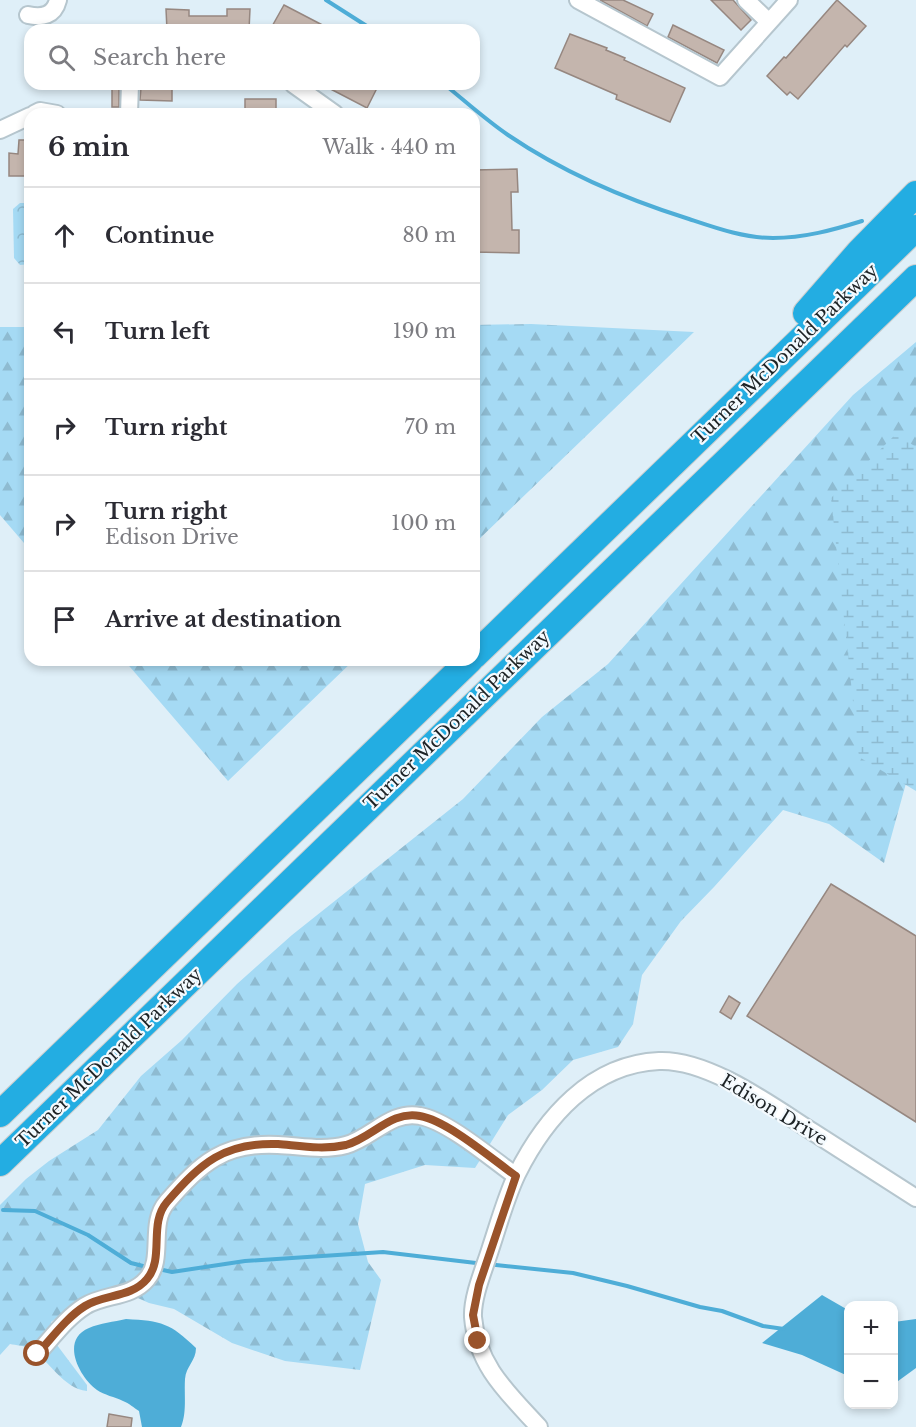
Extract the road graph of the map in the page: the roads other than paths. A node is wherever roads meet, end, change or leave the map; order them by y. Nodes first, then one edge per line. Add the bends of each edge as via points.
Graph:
1 (58, 0) edge
2 (746, 0) edge
3 (789, 0) edge
4 (582, 1) edge
5 (28, 15) dead end
6 (769, 22) junction
7 (130, 90) edge
8 (300, 90) edge
9 (129, 108) edge
10 (326, 108) edge
11 (24, 119) edge
12 (0, 130) edge
13 (916, 194) edge
14 (916, 228) edge
15 (916, 278) edge
16 (736, 400) junction
17 (480, 650) edge
18 (464, 666) edge
19 (0, 1113) edge
20 (20, 1144) junction
21 (0, 1163) edge
22 (0, 1169) edge
23 (516, 1176) junction
24 (916, 1198) edge
25 (37, 1354) dead end
26 (539, 1427) edge

1 - 5 street via 50,14 41,18
2 - 6 street
3 - 6 street
4 - 6 street via 720,77
7 - 9 street
8 - 10 street
11 - 12 street
13 - 16 highway via 810,308
14 - 16 highway, Turner McDonald Parkway
15 - 20 highway, Turner McDonald Parkway
16 - 17 highway, Turner McDonald Parkway
18 - 19 highway, Turner McDonald Parkway
20 - 21 highway, Turner McDonald Parkway
20 - 22 highway
23 - 24 street, Edison Drive via 562,1107 588,1084 625,1067 659,1061 698,1067 743,1088
23 - 25 street via 445,1127 420,1116 405,1115 368,1136 338,1146 259,1144 217,1154 165,1204 158,1218 155,1264 147,1279 137,1288 86,1306
23 - 26 street, Edison Drive via 479,1285 473,1315 485,1362

